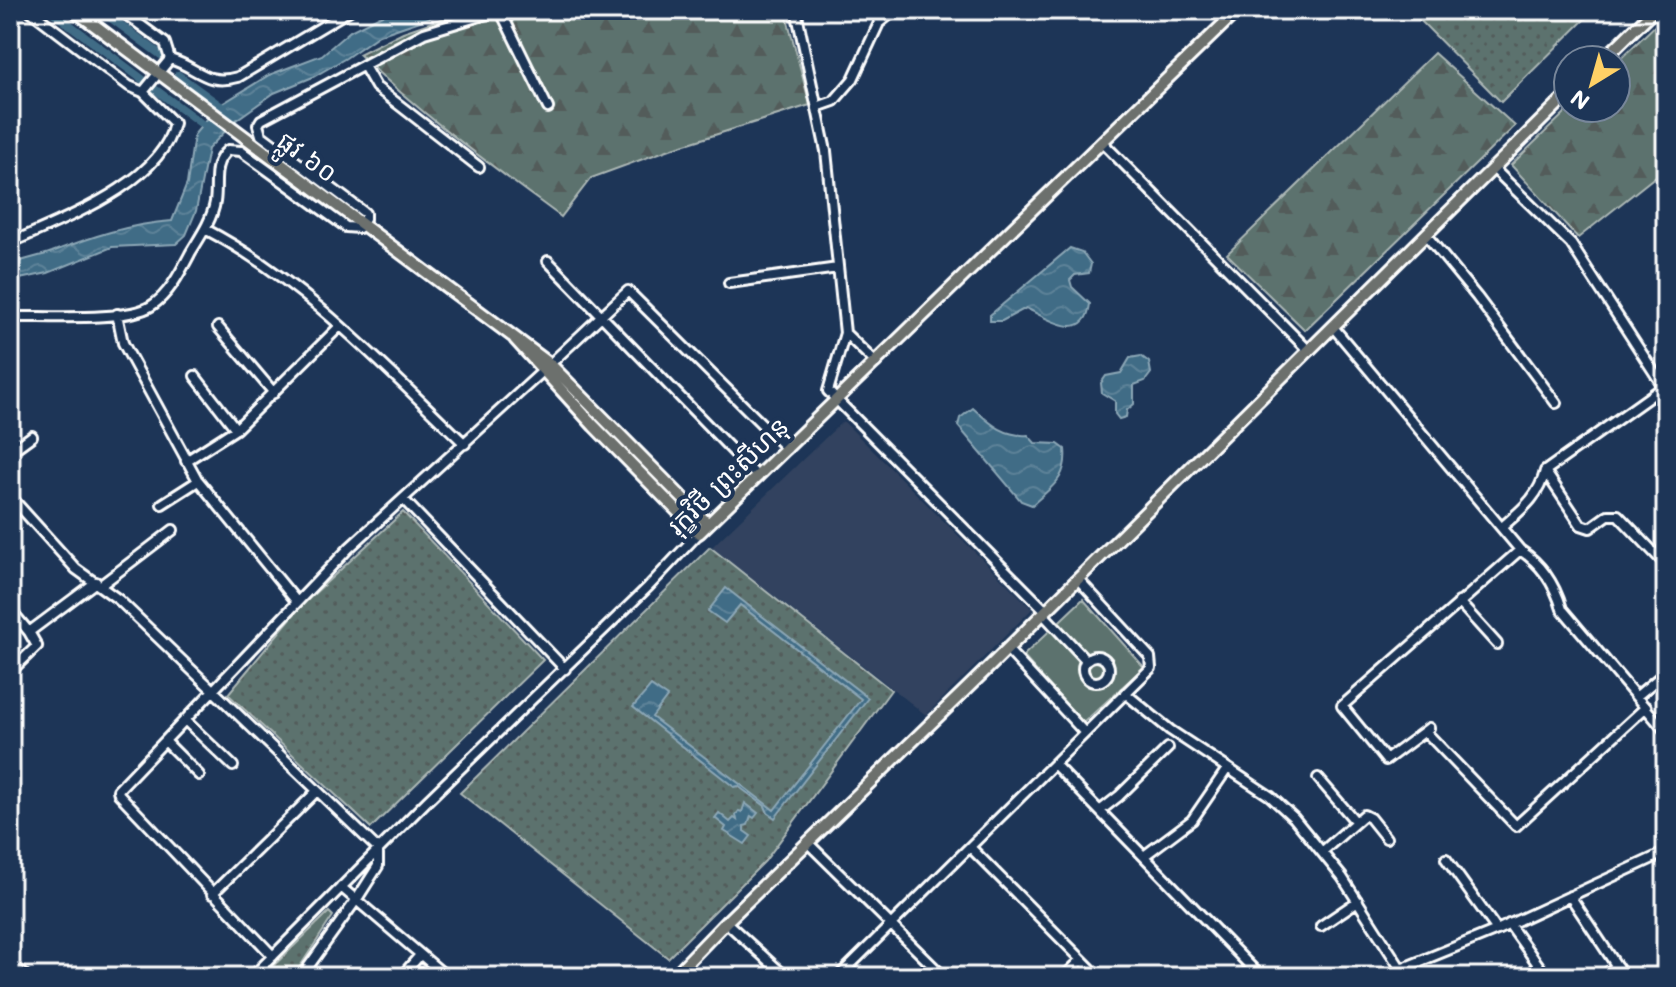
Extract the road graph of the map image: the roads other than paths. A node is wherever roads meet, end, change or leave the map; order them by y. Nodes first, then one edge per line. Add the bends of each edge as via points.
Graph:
1 (29, 10) edge
2 (74, 10) edge
3 (120, 10) edge
4 (350, 10) edge
5 (500, 10) edge
6 (796, 10) edge
7 (895, 10) edge
8 (1238, 10) edge
9 (1654, 10) edge
10 (1619, 44) edge
11 (170, 59) junction
12 (364, 66) junction
13 (158, 73) junction
14 (143, 92) junction
15 (817, 107) junction
16 (548, 108) dead end
17 (1552, 110) edge
18 (1102, 142) junction
19 (479, 167) dead end
20 (1493, 168) junction
21 (362, 225) junction
22 (205, 229) junction
23 (1426, 235) junction
24 (10, 243) edge
25 (548, 261) dead end
26 (838, 268) junction
27 (729, 283) dead end
28 (117, 314) junction
29 (602, 316) junction
30 (10, 317) edge
31 (340, 326) junction
32 (218, 327) dead end
33 (1333, 327) junction
34 (845, 333) junction
35 (1309, 351) junction
36 (876, 363) junction
37 (547, 368) junction
38 (195, 376) dead end
39 (1665, 386) edge
40 (274, 393) junction
41 (837, 402) junction
42 (1556, 403) dead end
43 (236, 429) junction
44 (32, 436) dead end
45 (465, 444) junction
46 (787, 449) junction
47 (10, 452) edge
48 (186, 461) junction
49 (1545, 471) junction
50 (758, 477) junction
51 (198, 481) junction
52 (10, 496) edge
53 (404, 500) junction
54 (162, 504) dead end
55 (708, 524) junction
56 (1502, 527) junction
57 (173, 530) dead end
58 (699, 533) junction
59 (1520, 550) junction
60 (1666, 565) edge
61 (1078, 579) junction
62 (98, 583) junction
63 (297, 602) junction
64 (1459, 602) junction
65 (10, 609) edge
66 (1044, 613) junction
67 (29, 632) junction
68 (1497, 644) dead end
69 (1007, 649) junction
70 (1086, 660) dead end
71 (565, 669) junction
72 (10, 672) edge
73 (1666, 672) edge
74 (215, 692) junction
75 (1125, 693) junction
76 (1637, 696) junction
77 (1646, 707) junction
78 (186, 721) junction
79 (1666, 732) edge
80 (1085, 733) junction
81 (166, 742) junction
82 (1168, 748) dead end
83 (1054, 764) junction
84 (233, 766) dead end
85 (1227, 769) junction
86 (199, 775) dead end
87 (1318, 778) dead end
88 (317, 791) junction
89 (1101, 810) junction
90 (1355, 821) junction
91 (1386, 838) dead end
92 (808, 843) junction
93 (970, 847) junction
94 (378, 849) junction
95 (1323, 851) junction
96 (1666, 852) edge
97 (1144, 856) junction
98 (1446, 859) dead end
99 (341, 887) junction
100 (212, 894) junction
101 (1570, 896) junction
102 (357, 899) junction
103 (1358, 901) junction
104 (726, 922) junction
105 (892, 924) junction
106 (1509, 924) junction
107 (1321, 926) dead end
108 (1497, 930) junction
109 (420, 955) junction
110 (273, 956) junction
111 (1081, 960) junction
112 (1617, 966) junction
113 (19, 970) dead end
114 (1403, 973) edge
115 (27, 977) edge
116 (252, 977) edge
117 (301, 977) edge
118 (401, 977) edge
119 (447, 977) edge
120 (673, 977) edge
121 (786, 977) edge
122 (838, 977) edge
123 (944, 977) edge
124 (1064, 977) edge
125 (1099, 977) edge
126 (1261, 977) edge
127 (1547, 977) edge
128 (1601, 977) edge
129 (1624, 977) edge

1 - 14 street
2 - 13 main road, ផ្លូវ ៦០
3 - 11 street via 165,43
4 - 11 street via 238,77 214,81
5 - 12 street via 424,33
5 - 16 street
6 - 15 street
7 - 15 street via 879,23 853,79 834,101
8 - 18 main road, រុក្ខវិថី ព្រះសីហនុ
9 - 10 main road
11 - 13 street
12 - 19 street via 376,87
12 - 21 street via 258,125 261,135 359,207 365,213
13 - 14 street
13 - 21 main road, ផ្លូវ ៦០
14 - 24 street via 174,123 163,147 142,171 105,199
15 - 26 street
17 - 20 main road
18 - 35 street
18 - 36 main road, រុក្ខវិថី ព្រះសីហនុ
20 - 23 main road
20 - 39 street via 1571,244
21 - 22 street via 355,230 346,227 234,149 219,160 215,202
21 - 37 main road, ផ្លូវ ៦០
22 - 28 street via 160,299 141,311
22 - 31 street via 274,271
23 - 33 main road
23 - 42 street
25 - 29 street
26 - 27 street
26 - 34 street
28 - 30 street
28 - 48 street via 123,343
29 - 37 street
29 - 46 street via 628,291
29 - 50 street
31 - 40 street
31 - 45 street
32 - 40 street
33 - 35 main road
33 - 56 street
34 - 36 street
34 - 41 street via 828,391
35 - 61 main road
36 - 41 main road, រុក្ខវិថី ព្រះសីហនុ
37 - 45 street
37 - 55 main road, ផ្លូវ ៦០
37 - 58 main road, ផ្លូវ ៦០
38 - 43 street
39 - 49 street
40 - 43 street
41 - 46 main road, រុក្ខវិថី ព្រះសីហនុ
41 - 66 street
43 - 48 street
44 - 47 street
45 - 53 street
46 - 50 main road, រុក្ខវិថី ព្រះសីហនុ
48 - 51 street
49 - 56 street via 1534,498
49 - 60 street via 1581,525 1590,528 1608,515 1618,515
50 - 55 main road, រុក្ខវិថី ព្រះសីហនុ
51 - 54 street
51 - 63 street
52 - 62 street via 65,558
53 - 63 street
53 - 71 street
55 - 58 main road, រុក្ខវិថី ព្រះសីហនុ
56 - 59 street
57 - 62 street
58 - 71 street, រុក្ខវិថី ព្រះសីហនុ
59 - 64 street
59 - 76 street via 1532,557 1555,587 1562,609
61 - 66 main road
61 - 75 street via 1150,657 1151,668
62 - 67 street
62 - 74 street
63 - 74 street
64 - 68 street
64 - 77 street via 1342,706 1386,760 1427,729 1516,826
65 - 67 street
66 - 69 main road
66 - 70 street
67 - 72 street via 37,646
69 - 80 street
69 - 92 main road
71 - 94 street, រុក្ខវិថី ព្រះសីហនុ
73 - 76 street
74 - 78 street
74 - 88 street
75 - 80 street
75 - 85 street
76 - 77 street
77 - 79 street
78 - 81 street
78 - 84 street
80 - 83 street
81 - 86 street
81 - 100 street via 118,792
82 - 89 street
83 - 89 street
83 - 93 street
85 - 95 street via 1270,796
85 - 97 street via 1192,820
87 - 90 street
88 - 94 street
88 - 100 street
89 - 97 street
90 - 91 street via 1367,816
90 - 95 street
92 - 104 main road
92 - 105 street
93 - 105 street
93 - 111 street
94 - 99 street, រុក្ខវិថី ព្រះសីហនុ
94 - 102 street via 378,866
95 - 103 street
96 - 101 street
97 - 126 street
98 - 108 street
99 - 102 street
99 - 110 street, រុក្ខវិថី ព្រះសីហនុ
100 - 110 street
101 - 106 street
101 - 112 street
102 - 109 street
102 - 117 street
103 - 107 street
103 - 114 street
104 - 120 main road
104 - 121 street
105 - 122 street
105 - 123 street
106 - 108 street
106 - 127 street
108 - 114 street
109 - 118 street
109 - 119 street
110 - 116 street, រុក្ខវិថី ព្រះសីហនុ
111 - 124 street
111 - 125 street
112 - 128 street
112 - 129 street
113 - 115 street

